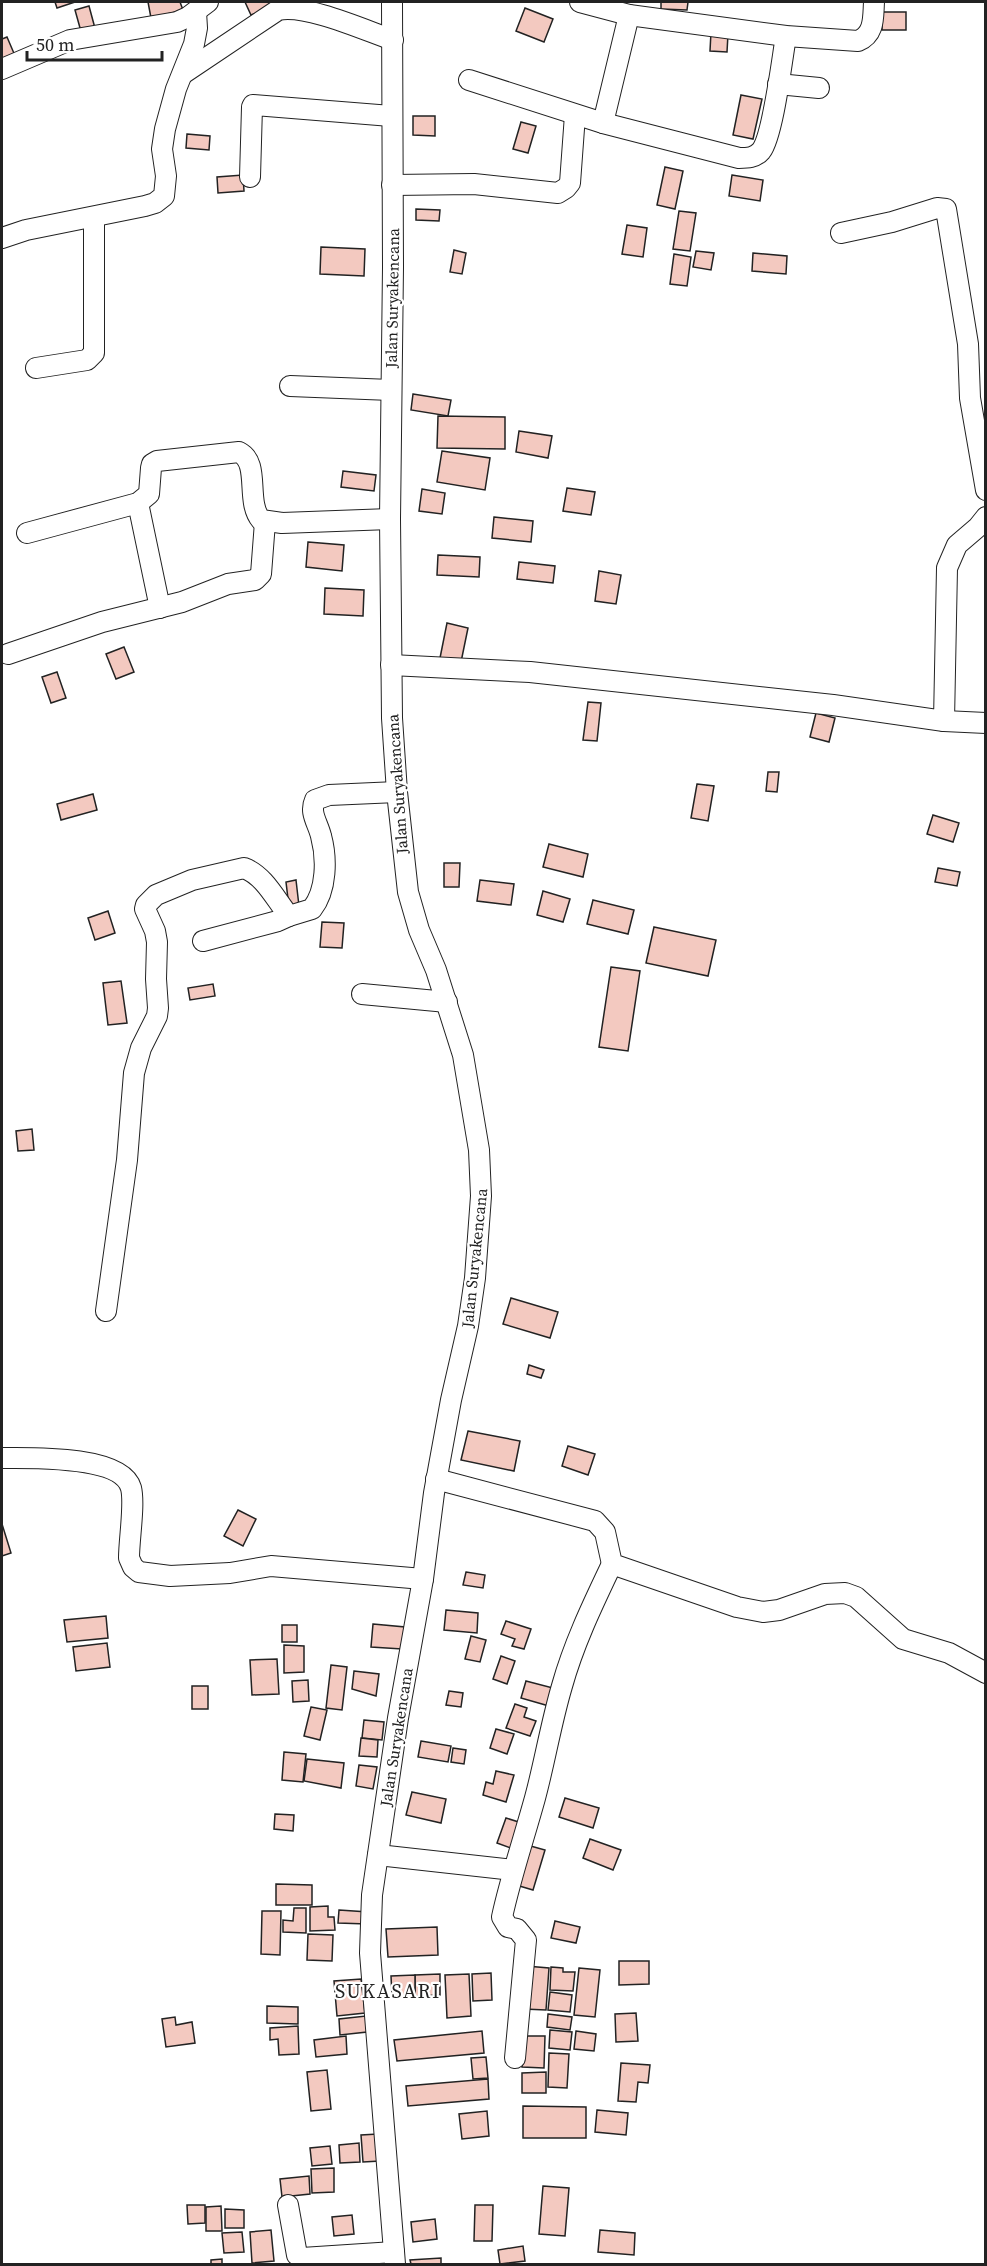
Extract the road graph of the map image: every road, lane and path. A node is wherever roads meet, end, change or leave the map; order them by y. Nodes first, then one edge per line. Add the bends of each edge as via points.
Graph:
1 (392, 2) edge
2 (580, 2) edge
3 (874, 2) edge
4 (196, 8) edge
5 (650, 9) edge
6 (629, 15) junction
7 (786, 36) junction
8 (393, 40) junction
9 (2, 69) edge
10 (184, 73) junction
11 (468, 80) dead end
12 (778, 84) junction
13 (819, 88) dead end
14 (575, 115) junction
15 (392, 116) junction
16 (603, 123) junction
17 (250, 177) dead end
18 (392, 185) junction
19 (94, 217) junction
20 (842, 233) dead end
21 (2, 238) edge
22 (36, 368) dead end
23 (290, 386) dead end
24 (391, 390) junction
25 (986, 490) edge
26 (138, 503) junction
27 (986, 517) edge
28 (390, 519) junction
29 (265, 522) junction
30 (27, 533) dead end
31 (160, 608) junction
32 (8, 654) dead end
33 (391, 665) junction
34 (944, 721) junction
35 (986, 723) edge
36 (397, 792) junction
37 (288, 916) junction
38 (203, 941) dead end
39 (362, 993) dead end
40 (447, 1002) junction
41 (106, 1311) dead end
42 (2, 1458) edge
43 (436, 1479) junction
44 (612, 1564) junction
45 (423, 1579) junction
46 (986, 1673) edge
47 (378, 1855) junction
48 (513, 1870) junction
49 (515, 2058) dead end
50 (288, 2205) dead end
51 (395, 2258) edge

1 - 8 street, Jalan Suryakencana
2 - 6 street
3 - 7 street via 871,32 862,40
4 - 9 street via 177,22 70,40
4 - 10 street via 197,28
5 - 6 street
5 - 7 street
6 - 16 street
7 - 12 street
8 - 10 street via 313,13 278,9
8 - 15 street, Jalan Suryakencana
10 - 19 street via 165,129 164,196 155,203
11 - 14 street
12 - 13 street
12 - 16 street via 766,141 762,150 749,158
14 - 16 street
14 - 18 street via 570,183 558,193 474,184
15 - 17 street via 254,105
15 - 18 street, Jalan Suryakencana
18 - 24 street, Jalan Suryakencana
19 - 21 street
19 - 22 street via 94,353 87,360
20 - 25 street via 946,209
23 - 24 street
24 - 28 street, Jalan Suryakencana
26 - 29 street via 149,494 154,462 239,452 249,462 254,509
26 - 30 street
26 - 31 street
27 - 34 street via 957,545 947,568
28 - 29 street
28 - 33 street, Jalan Suryakencana
29 - 31 street via 258,578 228,584
31 - 32 street via 102,622
33 - 34 street via 530,672
33 - 36 street, Jalan Suryakencana
34 - 35 street
36 - 37 street via 329,795 315,800 312,812 324,849 323,885 312,909
36 - 40 street, Jalan Suryakencana via 408,892 418,930
37 - 38 street
37 - 41 street via 260,878 244,868 192,880 156,895 146,905 157,942 158,1008 134,1073 127,1160
39 - 40 street
40 - 43 street, Jalan Suryakencana via 469,1083 481,1196 468,1326
42 - 45 street via 77,1461 122,1474 132,1490 129,1558 139,1572 170,1576 271,1566
43 - 44 street via 595,1521 605,1532
43 - 45 street, Jalan Suryakencana
44 - 46 street via 737,1607 763,1612 825,1594 845,1593 856,1597 903,1639 949,1653
44 - 48 street via 582,1628 561,1688
45 - 47 street, Jalan Suryakencana
47 - 48 street
47 - 51 street, Jalan Suryakencana via 370,1953
48 - 49 street via 502,1917 508,1927 522,1933 526,1940
50 - 51 street via 297,2255 302,2258

